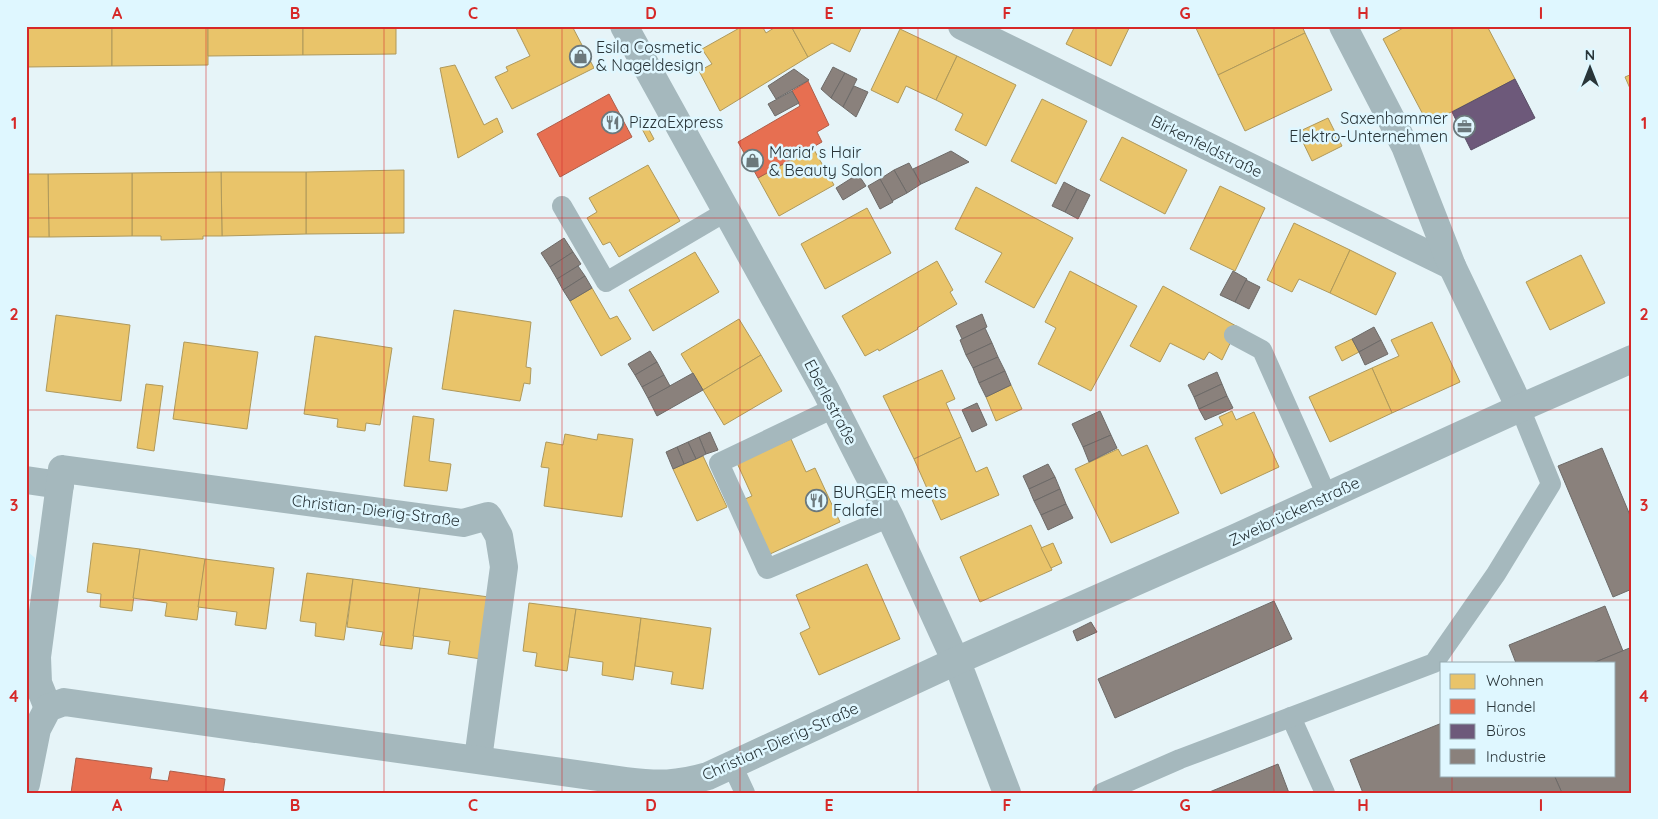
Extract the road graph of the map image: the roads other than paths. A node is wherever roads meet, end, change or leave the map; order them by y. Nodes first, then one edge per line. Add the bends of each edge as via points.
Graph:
1 (624, 26) edge
2 (962, 26) edge
3 (1343, 26) edge
4 (562, 206) dead end
5 (726, 211) junction
6 (1452, 266) junction
7 (1234, 335) dead end
8 (1632, 359) edge
9 (834, 408) junction
10 (1520, 408) junction
11 (26, 480) edge
12 (60, 485) junction
13 (1327, 496) junction
14 (890, 517) junction
15 (956, 661) junction
16 (48, 708) junction
17 (1291, 717) junction
18 (478, 760) junction
19 (732, 765) junction
20 (26, 784) edge
21 (652, 788) edge
22 (745, 793) edge
23 (1008, 793) edge
24 (1102, 793) edge
25 (1325, 793) edge

1 - 5 street, Eberlestraße
2 - 6 street, Birkenfeldstraße
3 - 6 street via 1405,146
4 - 5 lane via 606,282
5 - 9 street, Eberlestraße
6 - 10 street
7 - 13 lane via 1262,350
8 - 10 street, Zweibrückenstraße
9 - 14 street, Eberlestraße
9 - 14 lane via 719,463 767,569
10 - 13 street, Zweibrückenstraße
10 - 17 lane via 1551,484 1496,574 1434,663
11 - 12 street
12 - 16 street, Christian-Dierig-Straße via 37,658 38,683
12 - 18 street, Christian-Dierig-Straße via 62,469 463,524 488,516 499,536 504,567
13 - 15 street, Zweibrückenstraße
14 - 15 street, Eberlestraße
15 - 19 street, Christian-Dierig-Straße
15 - 23 street, Eberlestraße
16 - 18 street, Christian-Dierig-Straße via 64,702
16 - 20 street via 37,729
17 - 24 lane
17 - 25 lane
18 - 21 street, Christian-Dierig-Straße
19 - 21 street, Christian-Dierig-Straße via 685,783
19 - 22 lane

